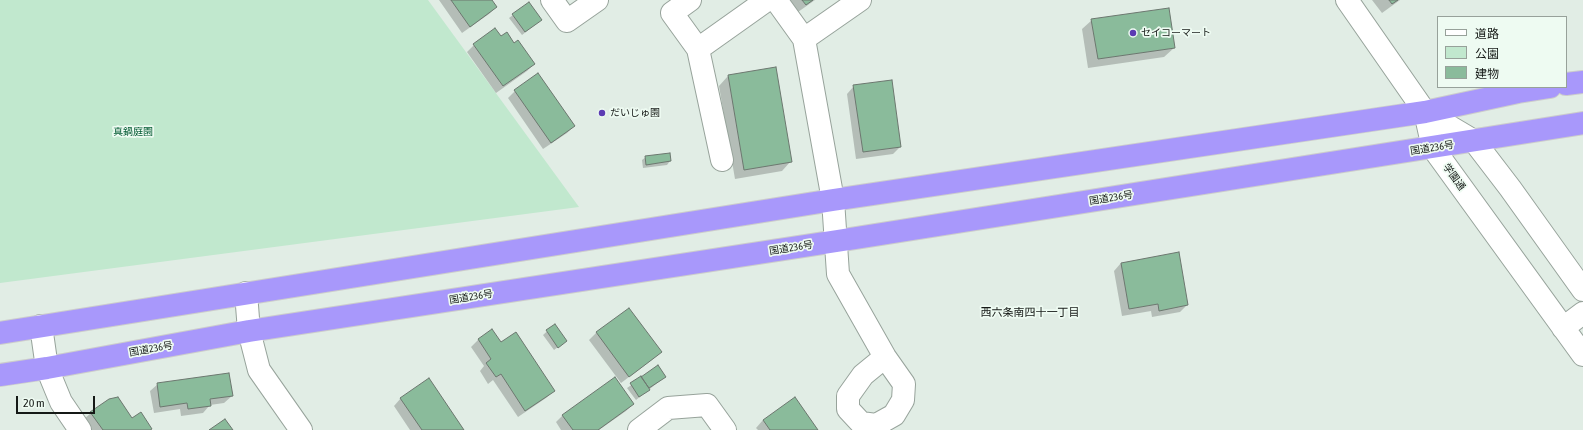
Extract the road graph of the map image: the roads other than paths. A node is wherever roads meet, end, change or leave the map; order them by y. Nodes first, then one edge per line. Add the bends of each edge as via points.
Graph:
1 (552, 0) edge
2 (597, 0) edge
3 (690, 0) edge
4 (768, 0) edge
5 (776, 0) edge
6 (860, 0) edge
7 (1347, 0) edge
8 (804, 39) junction
9 (698, 49) junction
10 (1583, 82) edge
11 (1567, 84) edge
12 (1544, 88) edge
13 (1425, 112) junction
14 (1583, 123) edge
15 (1474, 141) junction
16 (1433, 148) junction
17 (722, 160) dead end
18 (833, 200) junction
19 (837, 241) junction
20 (1583, 290) edge
21 (246, 293) junction
22 (1583, 313) edge
23 (41, 326) junction
24 (1563, 328) junction
25 (249, 331) junction
26 (0, 333) edge
27 (1583, 355) edge
28 (885, 358) dead end
29 (47, 368) junction
30 (0, 375) edge
31 (80, 430) edge
32 (302, 430) edge
33 (639, 430) edge
34 (725, 430) edge

1 - 2 street via 567,21
3 - 9 street via 672,13
4 - 9 street
5 - 8 street
6 - 8 street
7 - 13 street
8 - 18 street
9 - 17 street
10 - 11 highway
12 - 13 highway
13 - 15 street
13 - 16 street, 学園通
13 - 18 highway
14 - 15 highway, 国道236号
15 - 16 highway, 国道236号
15 - 20 street
16 - 19 highway, 国道236号
16 - 24 street, 学園通
18 - 19 street
18 - 21 highway
19 - 25 highway, 国道236号
19 - 28 street via 838,274
21 - 23 highway
21 - 25 street
22 - 24 street
23 - 26 highway
23 - 29 street
24 - 27 street, 学園通
25 - 29 highway, 国道236号
25 - 32 street via 259,370
29 - 30 highway, 国道236号
29 - 31 street via 61,402
33 - 34 street via 668,408 707,405

